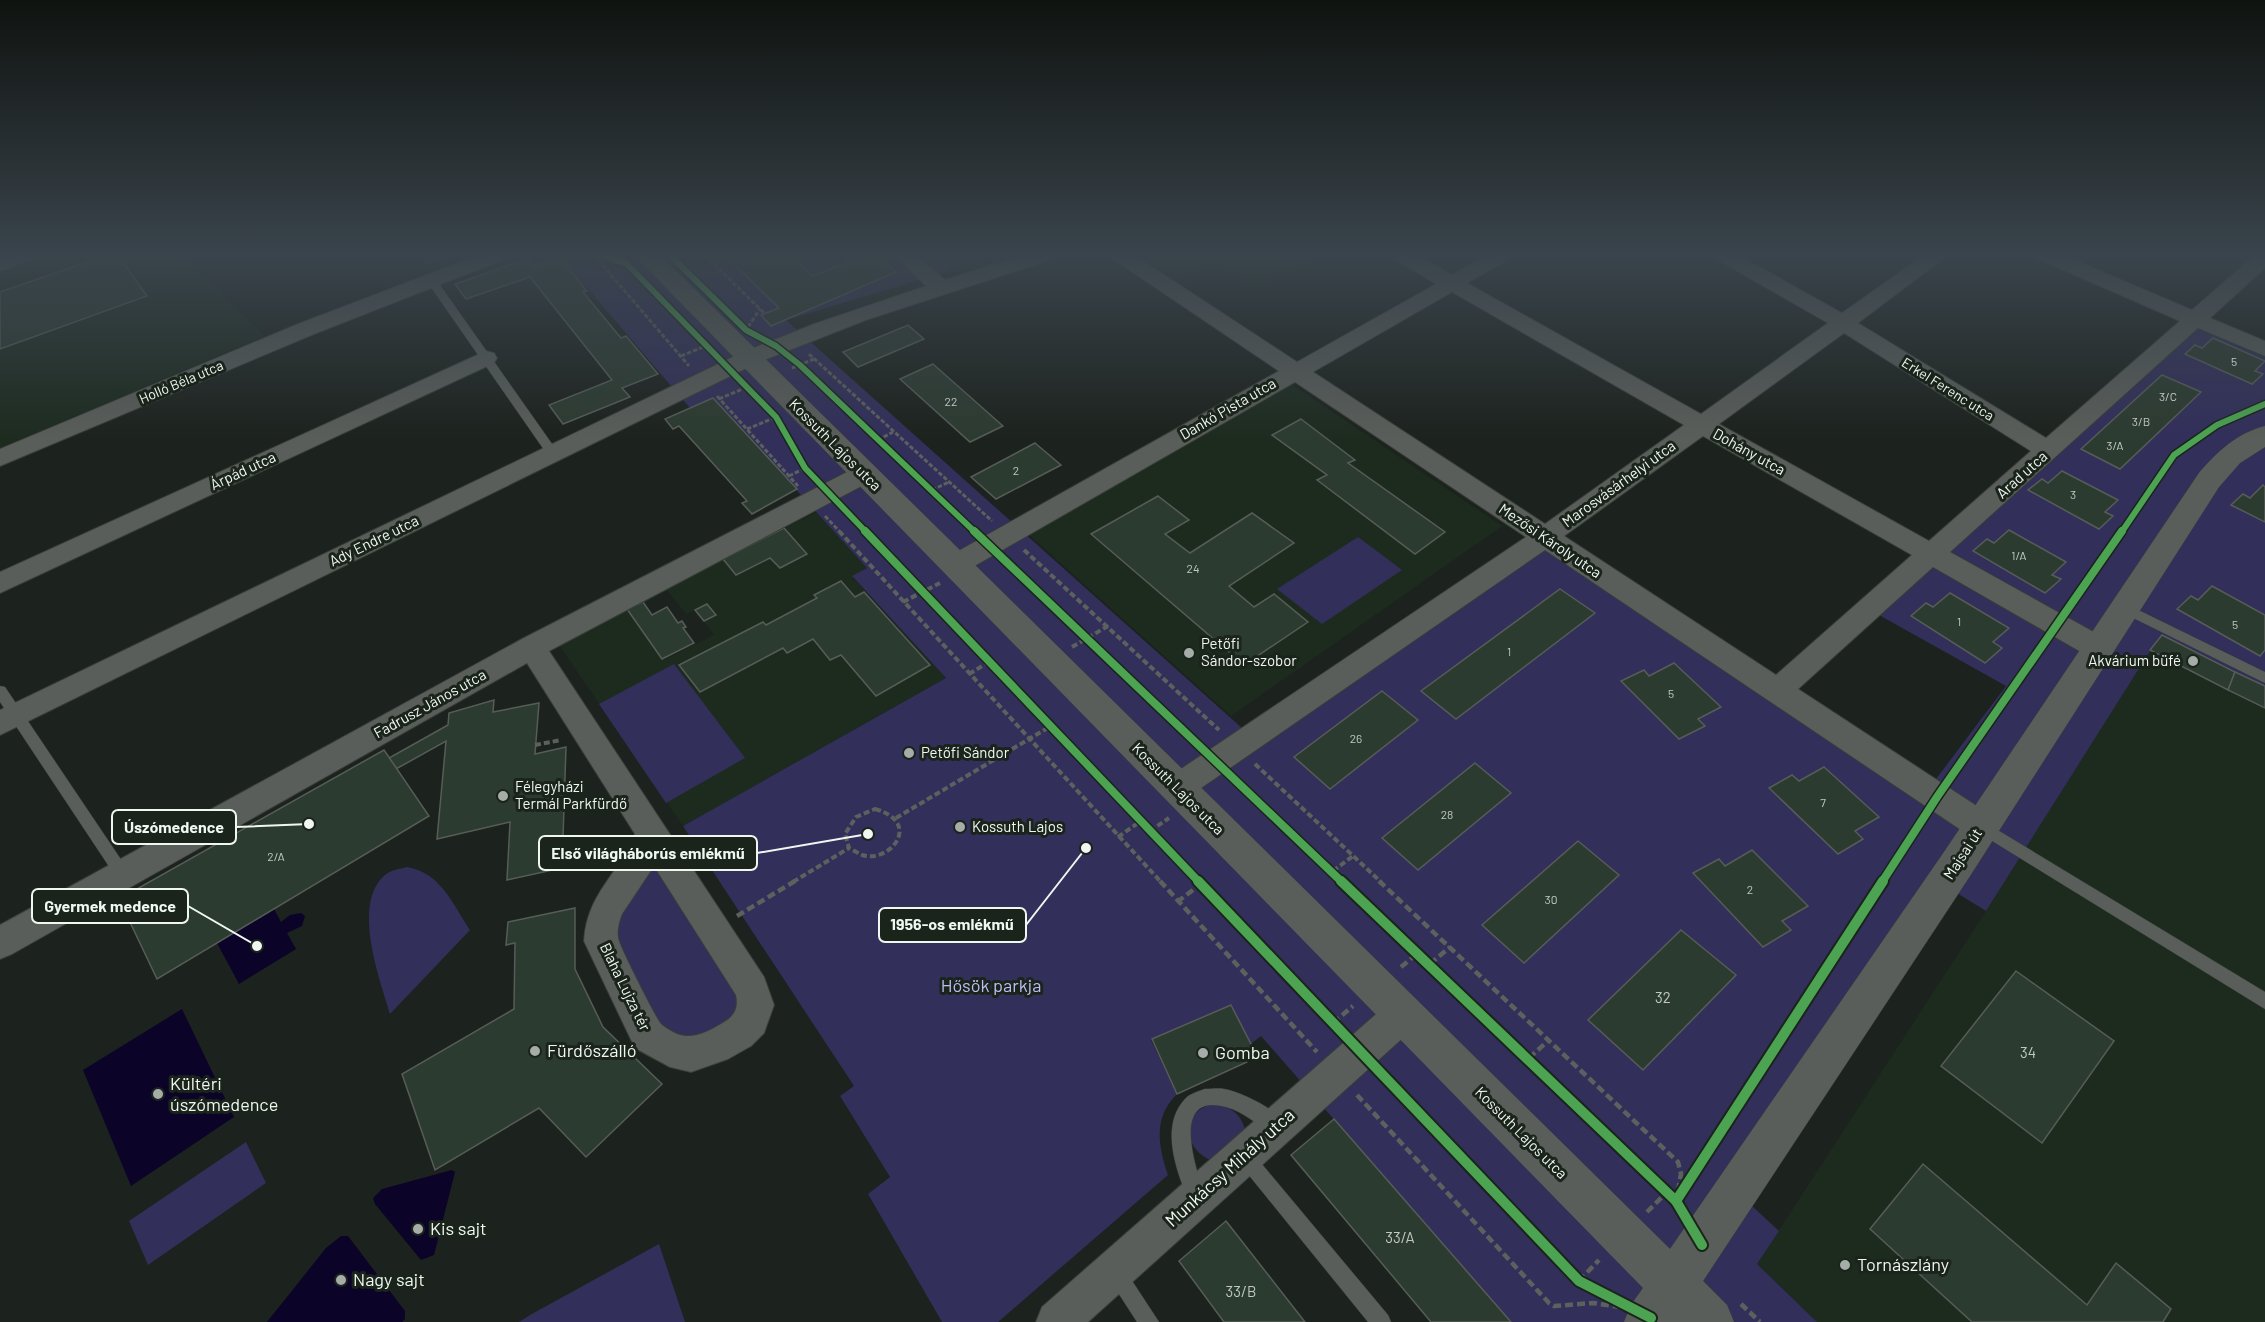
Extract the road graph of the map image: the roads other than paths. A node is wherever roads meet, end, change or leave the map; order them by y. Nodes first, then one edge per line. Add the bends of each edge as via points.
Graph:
1 (342, 317) edge
2 (457, 317) edge
3 (699, 317) edge
4 (859, 317) edge
5 (1213, 317) edge
6 (1390, 317) edge
7 (1510, 317) edge
8 (1832, 317) edge
9 (1852, 317) edge
10 (2189, 317) edge
11 (2201, 317) edge
12 (2197, 320) junction
13 (1843, 323) junction
14 (2265, 350) edge
15 (486, 358) junction
16 (739, 363) junction
17 (1294, 371) junction
18 (1702, 425) junction
19 (2265, 435) edge
20 (2049, 451) junction
21 (553, 454) junction
22 (0, 458) edge
23 (854, 464) junction
24 (1545, 537) junction
25 (1932, 554) junction
26 (955, 565) junction
27 (0, 583) edge
28 (2124, 608) junction
29 (532, 647) junction
30 (2098, 648) junction
31 (2265, 678) edge
32 (0, 691) edge
33 (1777, 691) junction
34 (8, 719) edge
35 (1177, 788) junction
36 (1980, 826) junction
37 (651, 833) junction
38 (123, 875) junction
39 (0, 943) edge
40 (2265, 1001) edge
41 (1403, 1014) junction
42 (1277, 1126) junction
43 (1244, 1156) junction
44 (1197, 1197) junction
45 (1114, 1271) junction
46 (1658, 1309) edge
47 (1057, 1322) edge
48 (1149, 1322) edge
49 (1381, 1322) edge
50 (1710, 1322) edge

1 - 22 street, Holló Béla utca
2 - 15 lane
3 - 16 street, Kossuth Lajos utca
4 - 16 street, Ady Endre utca
5 - 17 street, Mezősi Károly utca
6 - 17 street, Dankó Pista utca
7 - 18 street, Dohány utca
8 - 13 street, Erkel Ferenc utca
9 - 13 street, Marosvásárhelyi utca
10 - 12 street
11 - 12 street, Arad utca
12 - 14 street
12 - 20 street, Arad utca
13 - 18 street, Marosvásárhelyi utca
13 - 20 street, Erkel Ferenc utca
15 - 21 lane
15 - 27 street, Árpád utca
16 - 21 street, Ady Endre utca
16 - 23 street, Kossuth Lajos utca
17 - 24 street, Mezősi Károly utca
17 - 26 street, Dankó Pista utca
18 - 24 street, Marosvásárhelyi utca
18 - 25 street, Dohány utca
19 - 28 street, Majsai út via 2229,456 2209,480
20 - 25 street, Arad utca
21 - 34 street, Ady Endre utca
23 - 26 street, Kossuth Lajos utca
23 - 29 street, Fadrusz János utca via 820,497
24 - 33 street, Mezősi Károly utca
24 - 35 street, Marosvásárhelyi utca
25 - 30 street, Dohány utca
25 - 33 street, Arad utca
26 - 35 street, Kossuth Lajos utca
28 - 30 street, Majsai út
28 - 31 lane
29 - 37 street, Blaha Lujza tér
29 - 38 street, Fadrusz János utca
30 - 36 street, Majsai út
32 - 34 lane
33 - 36 street, Mezősi Károly utca
34 - 38 lane
35 - 41 street, Kossuth Lajos utca
36 - 40 lane
36 - 46 street, Majsai út
37 - 37 street, Blaha Lujza tér via 752,989 756,1005 752,1021 738,1034 691,1054 670,1050 648,1036 601,941 608,906 640,862
38 - 39 street, Fadrusz János utca
41 - 42 street, Munkácsy Mihály utca
41 - 46 street, Kossuth Lajos utca
42 - 43 street, Munkácsy Mihály utca
42 - 44 lane via 1258,1111 1222,1096 1211,1096 1190,1107 1182,1118 1180,1143
43 - 44 street, Munkácsy Mihály utca
43 - 49 lane
44 - 45 street, Munkácsy Mihály utca
45 - 47 street, Munkácsy Mihály utca
45 - 48 lane
46 - 50 street, Kossuth Lajos utca

